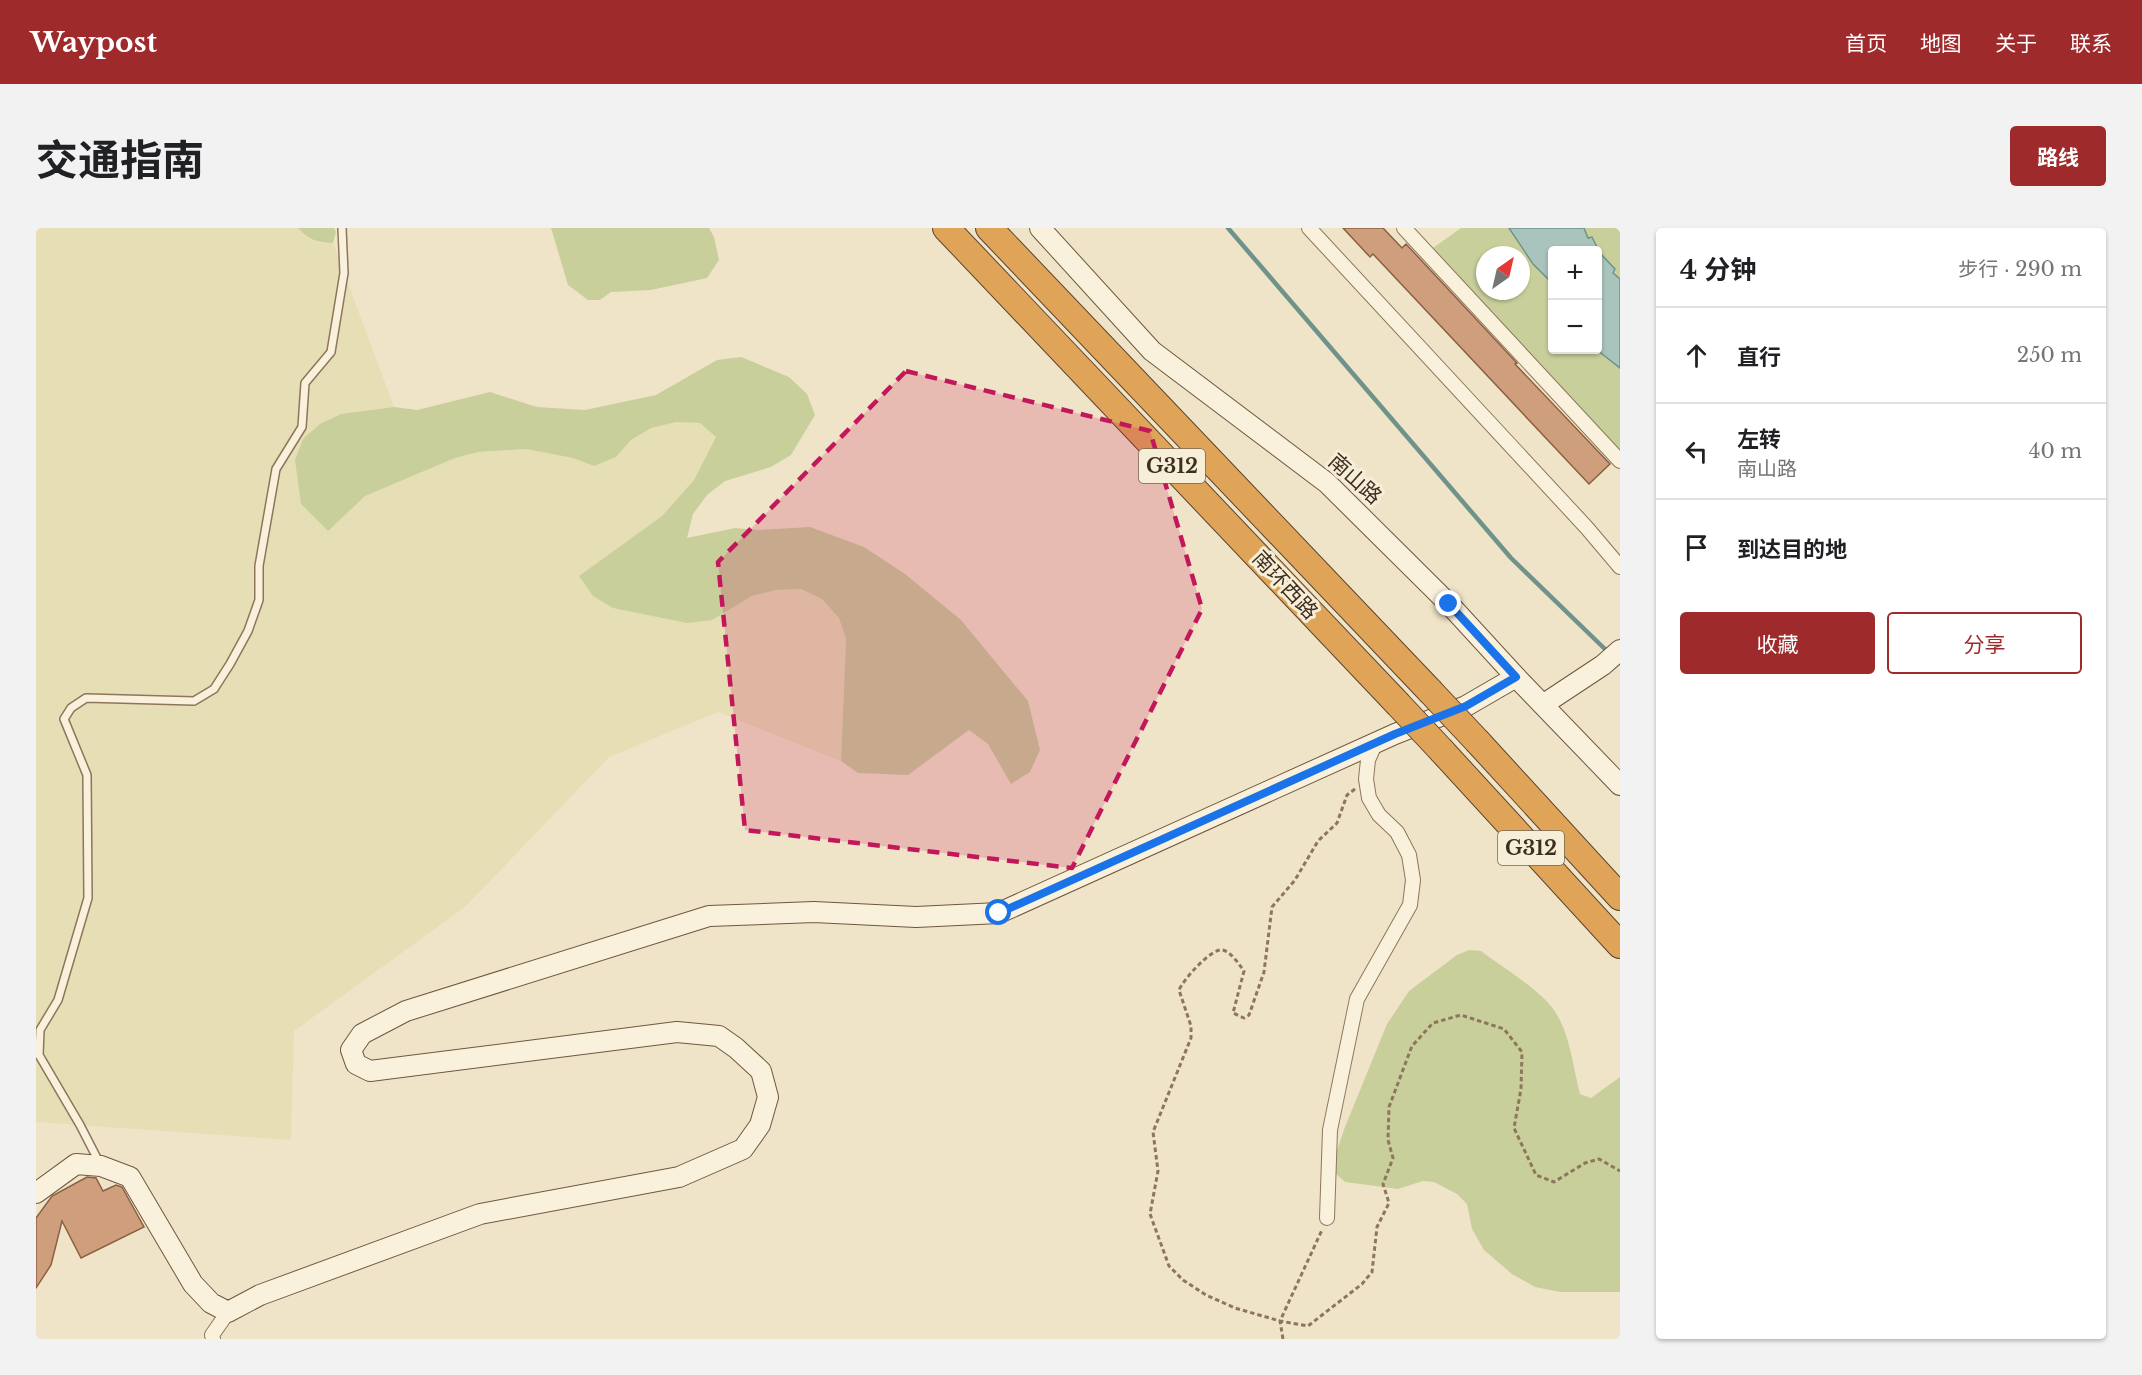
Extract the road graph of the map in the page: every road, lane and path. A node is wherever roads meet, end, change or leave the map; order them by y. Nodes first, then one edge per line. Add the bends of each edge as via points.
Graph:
1 (342, 228) edge
2 (946, 228) edge
3 (989, 228) edge
4 (1040, 228) edge
5 (1308, 228) edge
6 (1404, 228) edge
7 (1620, 461) edge
8 (1620, 567) edge
9 (1620, 650) edge
10 (1516, 677) junction
11 (1544, 704) junction
12 (1376, 742) junction
13 (1620, 785) edge
14 (1368, 790) junction
15 (1620, 897) edge
16 (1620, 945) edge
17 (101, 1166) junction
18 (1620, 1171) edge
19 (36, 1192) edge
20 (1327, 1218) joint
21 (228, 1312) junction
22 (1281, 1321) junction
23 (210, 1338) edge
24 (1283, 1339) edge

1 - 17 lane via 344,273 330,352 305,383 302,427 276,469 260,566 259,600 231,664 213,689 194,701 86,698 71,708 64,719 87,775 88,898 58,1000 40,1030 39,1055
2 - 16 highway, 南环西路 / G312, bridge via 1397,703
3 - 15 highway, 南环西路 / G312, bridge via 1430,691
4 - 10 street, 南山路 via 1152,351 1327,483
5 - 8 street
6 - 7 street
9 - 11 street
10 - 11 street, 南山路
10 - 12 street via 1466,706
11 - 13 street, 南山路
12 - 14 street via 1368,760
12 - 21 street via 999,913 916,917 814,912 709,916 406,1011 363,1034 351,1050 356,1064 370,1071 394,1069 677,1032 719,1036 736,1048 761,1071 768,1097 760,1125 743,1149 679,1177 480,1214 260,1295
14 - 20 street via 1379,815 1397,832 1409,855 1413,880 1410,905 1357,999 1330,1130
14 - 22 path via 1356,788 1347,795 1337,823 1318,841 1295,880 1272,907 1264,972 1249,1015 1244,1018 1233,1013 1244,970 1223,950 1206,958 1181,985 1191,1038 1153,1132 1158,1171 1150,1214 1169,1266 1206,1295
17 - 19 street via 76,1164
17 - 21 street via 130,1177 193,1284 211,1303
18 - 22 path via 1599,1159 1554,1182 1536,1176 1514,1128 1522,1052 1504,1029 1461,1015 1433,1023 1412,1046 1389,1107 1388,1140 1393,1158 1383,1184 1389,1203 1377,1227 1372,1272 1308,1326
20 - 22 path
21 - 23 street
22 - 24 path

